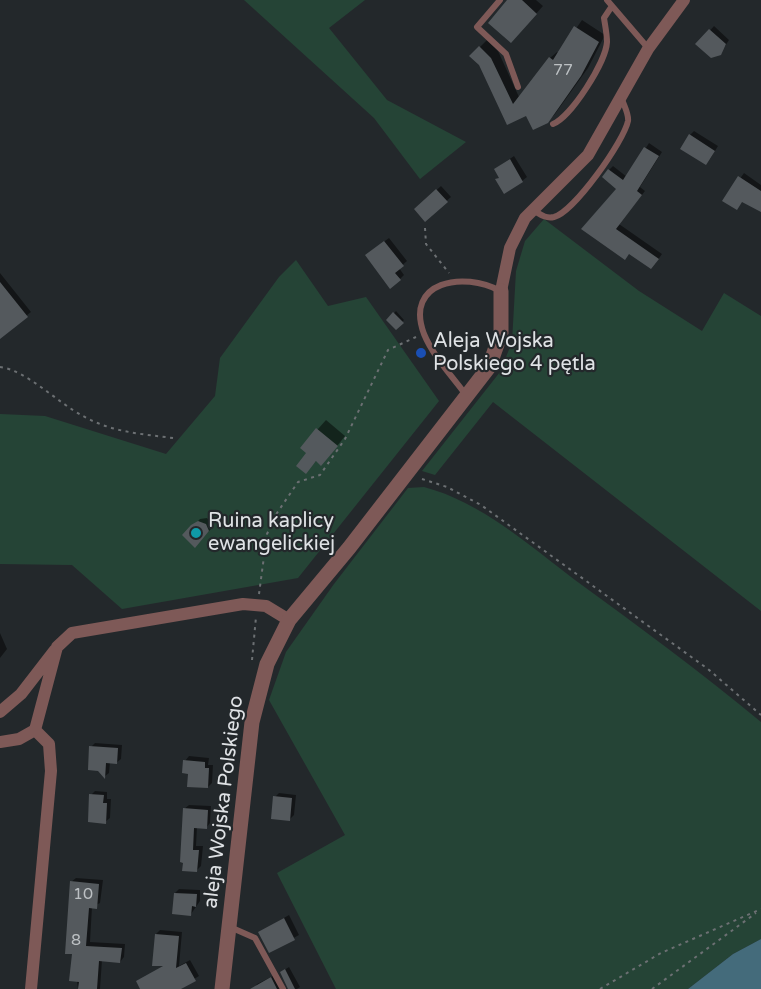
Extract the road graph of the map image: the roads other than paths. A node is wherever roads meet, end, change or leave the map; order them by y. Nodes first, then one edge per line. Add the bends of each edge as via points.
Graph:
1 (501, 0) edge
2 (606, 0) edge
3 (684, 0) edge
4 (612, 6) junction
5 (648, 49) junction
6 (518, 87) dead end
7 (621, 98) junction
8 (553, 124) dead end
9 (532, 210) junction
10 (501, 291) junction
11 (467, 396) junction
12 (289, 620) junction
13 (57, 647) junction
14 (0, 712) edge
15 (35, 730) junction
16 (0, 742) edge
17 (230, 927) junction
18 (31, 989) edge
19 (222, 989) edge
20 (283, 989) edge

1 - 6 lane via 477,27 506,54
2 - 4 lane
3 - 5 street, aleja Wojska Polskiego
4 - 5 lane
4 - 8 lane via 603,18 605,51 587,86 561,120
5 - 7 street, aleja Wojska Polskiego
7 - 9 street, aleja Wojska Polskiego via 588,155
7 - 9 lane via 629,118 625,130 588,185 555,217
9 - 10 street, aleja Wojska Polskiego via 510,248
10 - 11 street, aleja Wojska Polskiego via 497,347 489,367
10 - 11 lane via 479,281 453,280 425,300 424,334
11 - 12 street, aleja Wojska Polskiego
12 - 13 street via 257,603 230,605 91,628 72,633
12 - 17 street, aleja Wojska Polskiego via 257,694
13 - 14 street via 21,694
13 - 15 street
15 - 16 street via 19,739
15 - 18 street via 49,744 51,771
17 - 19 street, aleja Wojska Polskiego
17 - 20 lane via 255,938

